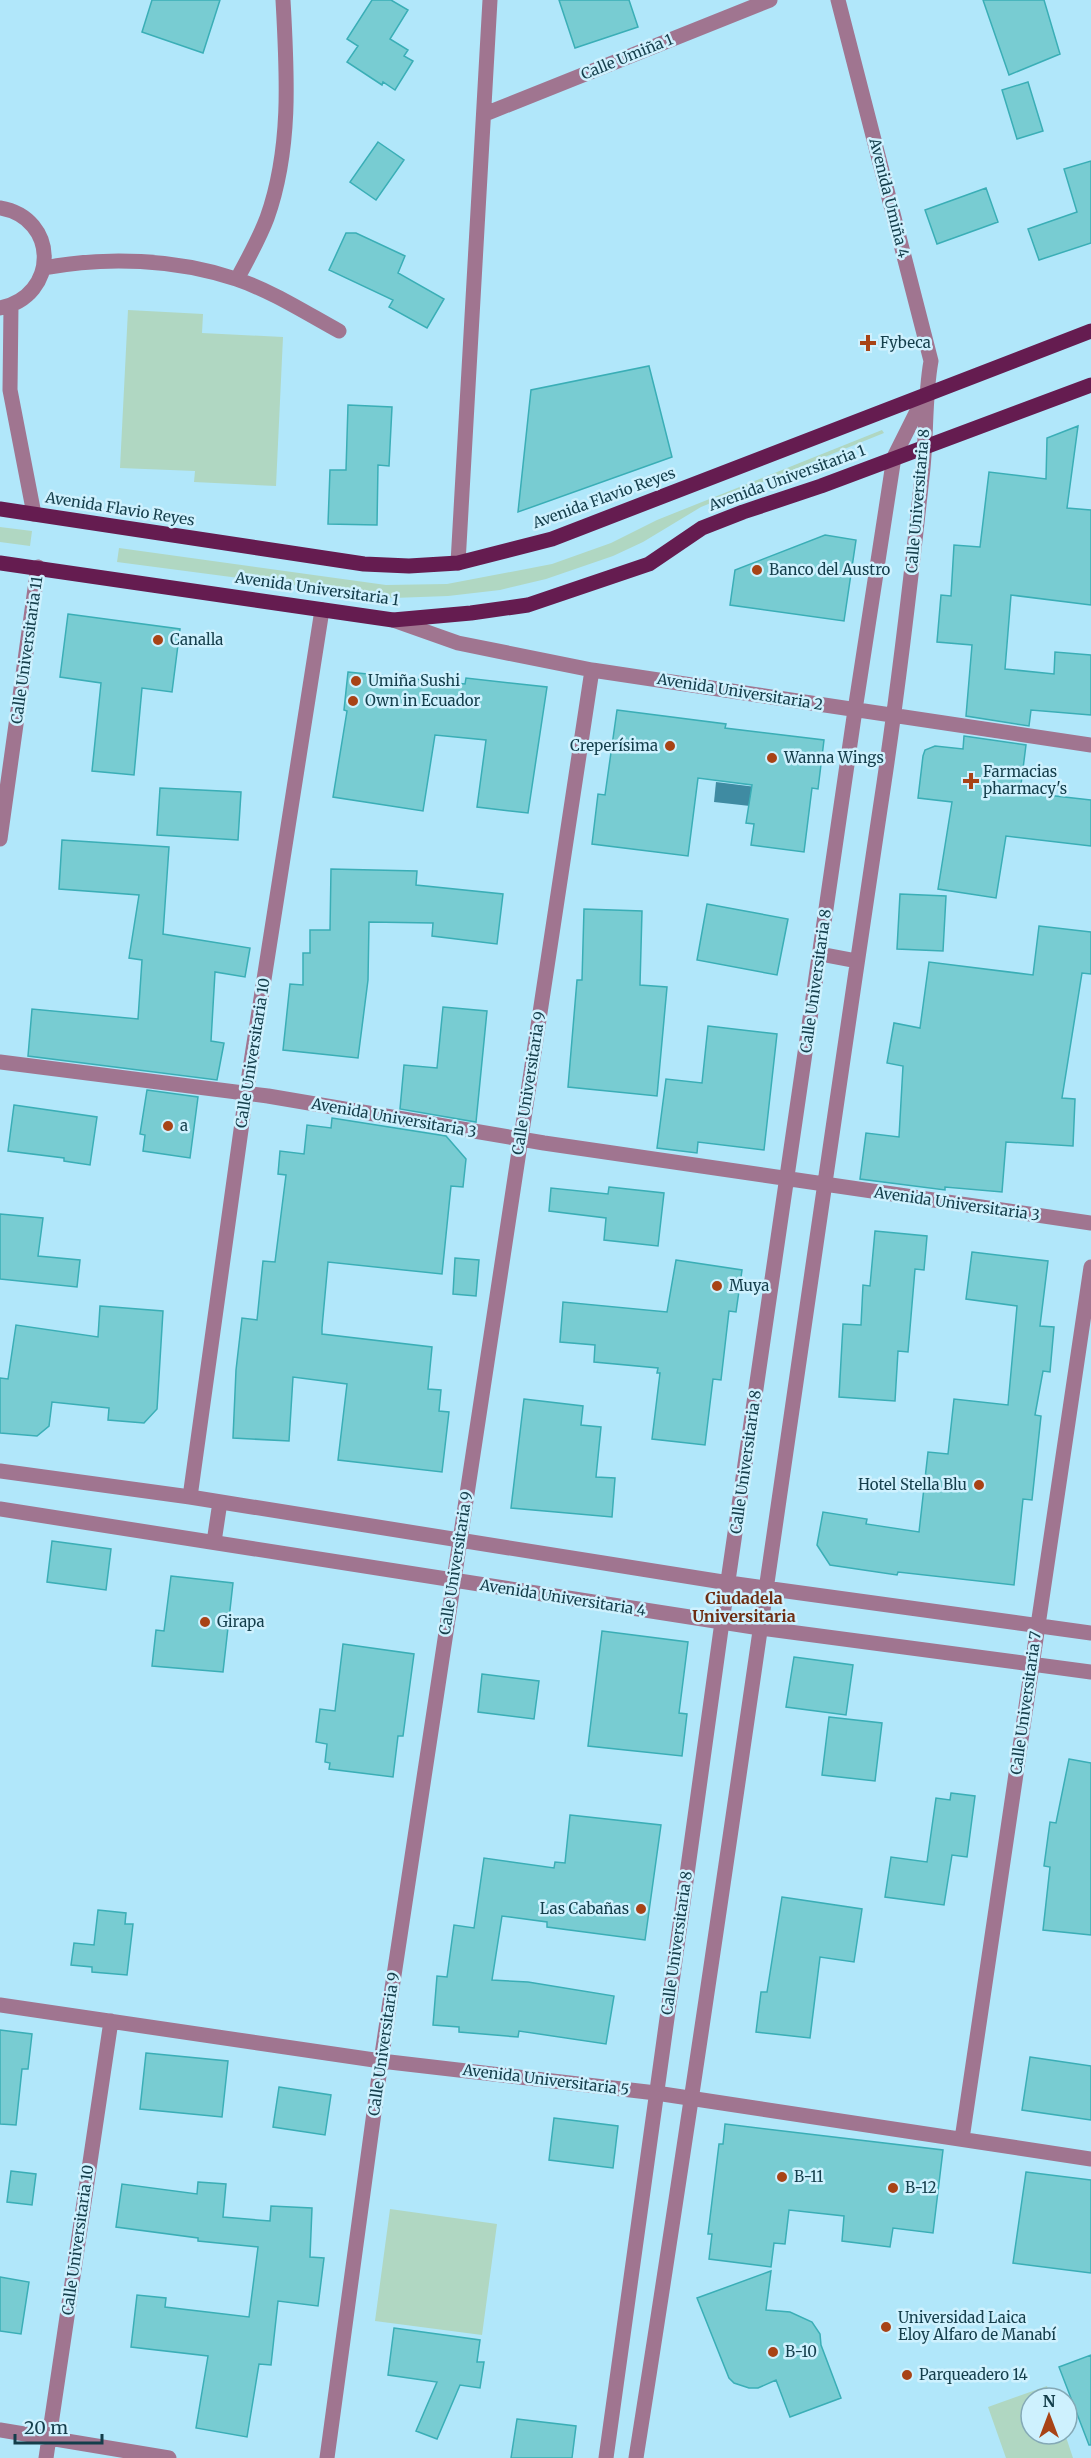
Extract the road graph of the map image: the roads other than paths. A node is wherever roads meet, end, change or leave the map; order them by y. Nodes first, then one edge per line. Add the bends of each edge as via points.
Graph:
1 (282, 0) edge
2 (490, 0) edge
3 (770, 0) edge
4 (838, 0) edge
5 (485, 114) junction
6 (0, 208) edge
7 (44, 268) junction
8 (237, 279) junction
9 (6, 307) edge
10 (339, 331) dead end
11 (1091, 331) edge
12 (1091, 385) edge
13 (5, 390) edge
14 (924, 397) junction
15 (926, 447) junction
16 (894, 457) junction
17 (0, 509) edge
18 (34, 513) junction
19 (458, 562) junction
20 (0, 563) edge
21 (38, 567) junction
22 (321, 610) junction
23 (393, 620) junction
24 (592, 670) junction
25 (855, 710) junction
26 (894, 715) junction
27 (1091, 746) edge
28 (0, 840) edge
29 (820, 954) junction
30 (857, 961) junction
31 (0, 1062) edge
32 (246, 1094) junction
33 (520, 1139) junction
34 (787, 1180) junction
35 (823, 1185) junction
36 (1091, 1223) edge
37 (1091, 1267) edge
38 (0, 1470) edge
39 (190, 1497) junction
40 (220, 1502) junction
41 (0, 1509) edge
42 (460, 1539) junction
43 (214, 1542) junction
44 (453, 1581) junction
45 (729, 1583) junction
46 (766, 1588) junction
47 (722, 1623) junction
48 (1037, 1625) junction
49 (760, 1628) junction
50 (1091, 1633) edge
51 (1032, 1663) junction
52 (1091, 1672) edge
53 (0, 2005) edge
54 (111, 2021) junction
55 (381, 2061) junction
56 (656, 2093) junction
57 (693, 2098) junction
58 (962, 2139) junction
59 (1091, 2159) edge
60 (0, 2430) edge
61 (49, 2438) junction
62 (46, 2458) edge
63 (169, 2458) edge
64 (327, 2458) edge
65 (606, 2458) edge
66 (636, 2458) edge

1 - 8 street via 287,79 283,145 268,216
2 - 5 street
3 - 5 street, Calle Umiña 1
4 - 14 street, Avenida Umiña 4 via 931,361
5 - 19 street
6 - 7 street via 22,216 33,226 45,252
7 - 8 street via 107,259
7 - 9 street via 36,287 21,302
8 - 10 street
9 - 13 street
11 - 14 main road, Avenida Flavio Reyes
12 - 15 main road, Avenida Universitaria 1
13 - 18 street
14 - 15 street, Calle Universitaria 8
14 - 16 street, Calle Universitaria 8
14 - 19 main road, Avenida Flavio Reyes via 552,539
15 - 16 main road, Avenida Universitaria 1
15 - 26 street, Calle Universitaria 8
16 - 23 main road, Avenida Universitaria 1 via 702,528 649,564 600,582 528,605
16 - 25 street, Calle Universitaria 8
17 - 18 main road, Avenida Flavio Reyes
18 - 19 main road, Avenida Flavio Reyes via 363,564
20 - 21 main road, Avenida Universitaria 1
21 - 22 main road, Avenida Universitaria 1
21 - 28 street, Calle Universitaria 11
22 - 23 main road, Avenida Universitaria 1
22 - 32 street, Calle Universitaria 10
23 - 24 street, Avenida Universitaria 2 via 458,643
24 - 25 street, Avenida Universitaria 2
24 - 33 street, Calle Universitaria 9
25 - 26 street, Avenida Universitaria 2
25 - 29 street, Calle Universitaria 8
26 - 27 street, Avenida Universitaria 2
26 - 30 street, Calle Universitaria 8
29 - 30 street
29 - 34 street, Calle Universitaria 8
30 - 35 street, Calle Universitaria 8
31 - 32 street, Avenida Universitaria 3
32 - 33 street, Avenida Universitaria 3
32 - 39 street, Calle Universitaria 10
33 - 34 street, Avenida Universitaria 3
33 - 42 street, Calle Universitaria 9
34 - 35 street, Avenida Universitaria 3
34 - 45 street, Calle Universitaria 8
35 - 36 street, Avenida Universitaria 3
35 - 46 street, Calle Universitaria 8
37 - 48 street, Calle Universitaria 7
38 - 39 street
39 - 40 street
40 - 42 street
40 - 43 street
41 - 43 street, Avenida Universitaria 4
42 - 44 street, Calle Universitaria 9
42 - 45 street
43 - 44 street, Avenida Universitaria 4
44 - 47 street, Avenida Universitaria 4
44 - 55 street, Calle Universitaria 9
45 - 46 street
45 - 47 street, Calle Universitaria 8
46 - 48 street
46 - 49 street, Calle Universitaria 8
47 - 49 street, Avenida Universitaria 4
47 - 56 street, Calle Universitaria 8
48 - 50 street
48 - 51 street, Calle Universitaria 7
49 - 51 street, Avenida Universitaria 4
49 - 57 street, Calle Universitaria 8
51 - 52 street, Avenida Universitaria 4
51 - 58 street, Calle Universitaria 7
53 - 54 street, Avenida Universitaria 5
54 - 55 street, Avenida Universitaria 5
54 - 61 street, Calle Universitaria 10
55 - 56 street, Avenida Universitaria 5
55 - 64 street, Calle Universitaria 9
56 - 57 street, Avenida Universitaria 5
56 - 65 street, Calle Universitaria 8
57 - 58 street, Avenida Universitaria 5
57 - 66 street, Calle Universitaria 8
58 - 59 street, Avenida Universitaria 5
60 - 61 street
61 - 62 street, Calle Universitaria 10
61 - 63 street

